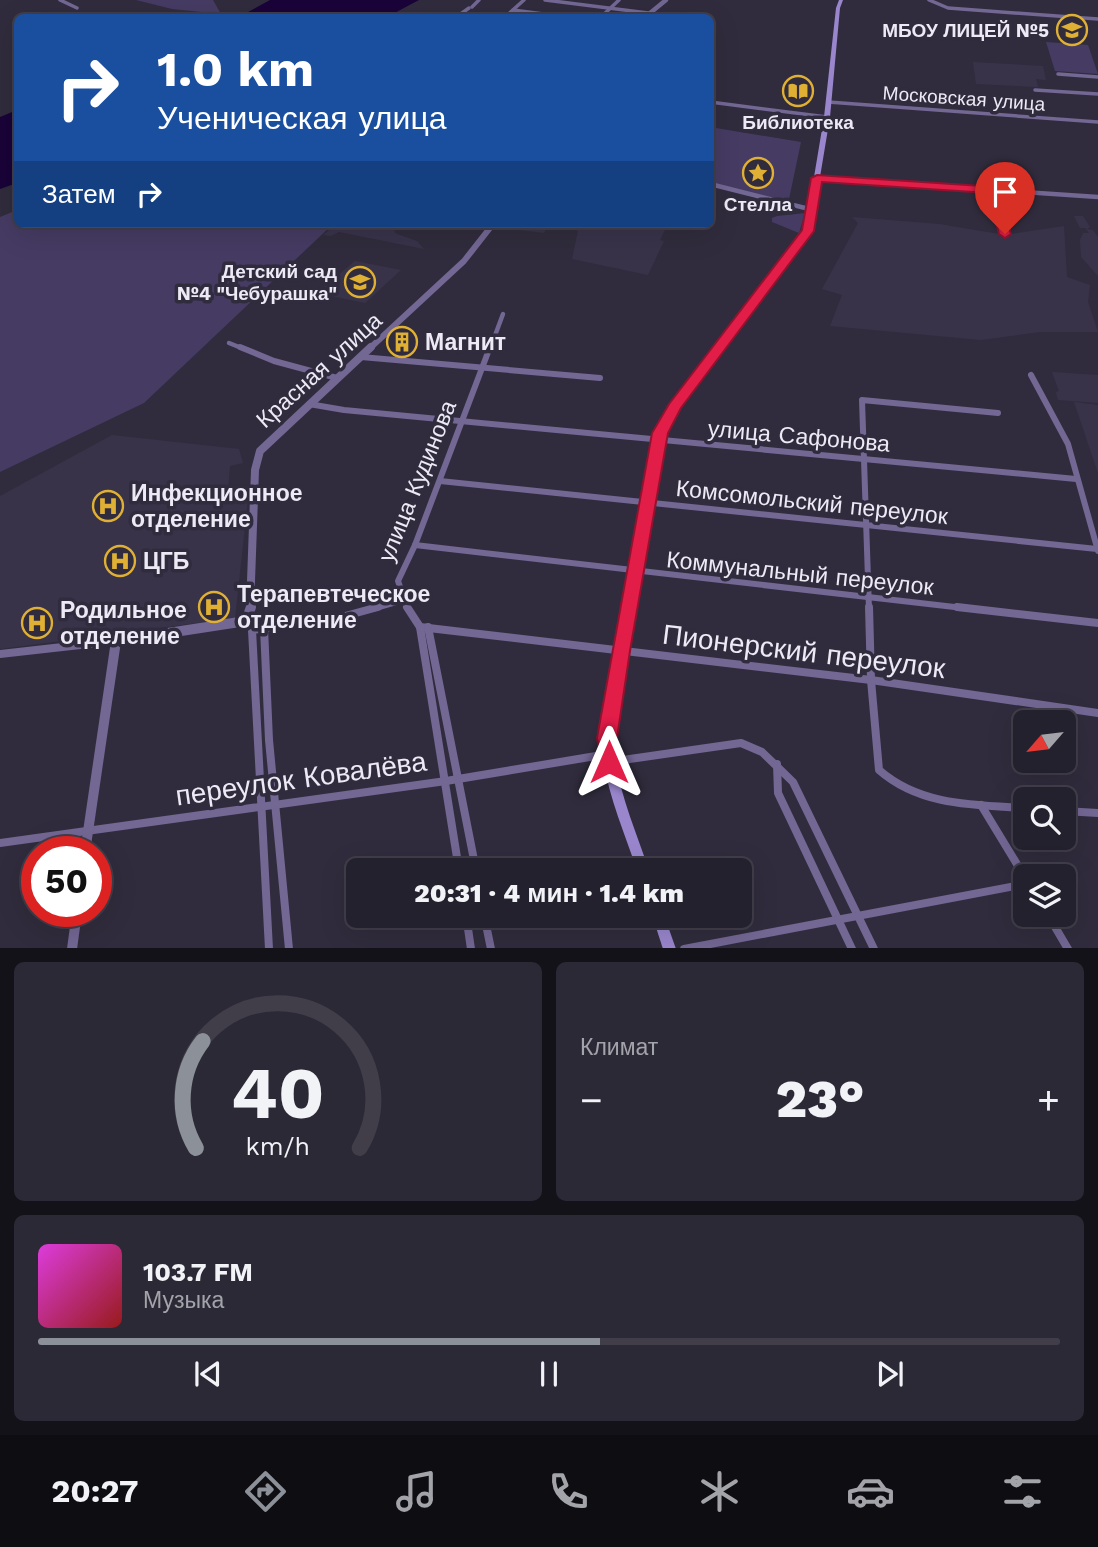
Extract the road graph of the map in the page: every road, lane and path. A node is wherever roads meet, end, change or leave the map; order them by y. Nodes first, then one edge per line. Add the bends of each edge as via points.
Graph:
1 (60, 0) edge
2 (479, 0) edge
3 (524, 0) edge
4 (545, 0) edge
5 (619, 0) edge
6 (666, 0) edge
7 (841, 0) edge
8 (929, 0) edge
9 (572, 2) edge
10 (77, 8) dead end
11 (611, 8) junction
12 (513, 10) junction
13 (460, 14) edge
14 (509, 14) edge
15 (544, 14) edge
16 (604, 14) edge
17 (641, 14) edge
18 (647, 14) edge
19 (1098, 19) edge
20 (1058, 74) dead end
21 (1098, 77) edge
22 (1035, 89) dead end
23 (1098, 94) edge
24 (828, 102) junction
25 (714, 103) edge
26 (827, 117) junction
27 (1098, 121) edge
28 (817, 177) junction
29 (714, 185) edge
30 (993, 190) junction
31 (1098, 195) edge
32 (813, 210) junction
33 (491, 228) edge
34 (1005, 234) dead end
35 (503, 314) dead end
36 (229, 342) dead end
37 (361, 357) junction
38 (483, 366) junction
39 (1031, 375) dead end
40 (600, 377) dead end
41 (337, 378) junction
42 (309, 404) junction
43 (998, 414) dead end
44 (461, 420) junction
45 (658, 440) junction
46 (864, 460) junction
47 (1076, 479) junction
48 (440, 481) junction
49 (647, 502) junction
50 (868, 526) junction
51 (415, 545) junction
52 (1098, 550) edge
53 (634, 572) junction
54 (869, 598) junction
55 (403, 600) junction
56 (1098, 623) edge
57 (249, 625) junction
58 (424, 627) junction
59 (264, 628) junction
60 (116, 641) junction
61 (621, 651) junction
62 (0, 654) edge
63 (872, 680) junction
64 (1098, 713) edge
65 (608, 758) junction
66 (776, 764) junction
67 (458, 778) junction
68 (446, 781) junction
69 (277, 804) junction
70 (981, 805) junction
71 (262, 806) junction
72 (1013, 807) edge
73 (1076, 812) edge
74 (1098, 813) edge
75 (88, 831) junction
76 (87, 836) edge
77 (0, 843) edge
78 (457, 858) edge
79 (474, 858) edge
80 (639, 858) edge
81 (1016, 864) edge
82 (1013, 884) edge
83 (857, 915) junction
84 (837, 919) junction
85 (75, 927) edge
86 (1055, 927) edge
87 (468, 928) edge
88 (487, 928) edge
89 (663, 928) edge
90 (72, 948) edge
91 (269, 948) edge
92 (289, 948) edge
93 (471, 948) edge
94 (491, 948) edge
95 (670, 948) edge
96 (684, 948) edge
97 (852, 948) edge
98 (874, 948) edge
99 (1068, 948) edge

1 - 10 street
2 - 13 street
3 - 12 street
4 - 9 street
5 - 11 street
6 - 18 street
7 - 24 main road
8 - 19 street via 948,8
9 - 11 street
11 - 16 street
11 - 17 street
12 - 14 street
12 - 15 street
20 - 21 street
22 - 23 street
24 - 26 main road
24 - 27 street, Московская улица
25 - 26 street
26 - 28 main road
28 - 30 street
28 - 31 street
28 - 32 main road
29 - 32 street
30 - 31 street
30 - 34 street
32 - 45 main road via 804,237 667,417
33 - 37 street, Красная улица via 464,261
35 - 38 street, улица Кудинова
36 - 41 street via 274,361
37 - 38 street
37 - 41 street, Красная улица
38 - 40 street
38 - 44 street, улица Кудинова
39 - 47 street via 1068,444
41 - 42 street, Красная улица
42 - 44 street, улица Сафонова
42 - 57 street, Красная улица via 263,447 256,461
43 - 46 street via 862,400
44 - 45 street, улица Сафонова
44 - 48 street, улица Кудинова
45 - 46 street, улица Сафонова
45 - 49 main road
46 - 47 street, улица Сафонова
46 - 50 street
47 - 52 street
48 - 49 street, Комсомольский переулок
48 - 51 street, улица Кудинова
49 - 50 street, Комсомольский переулок
49 - 53 main road
50 - 52 street, Комсомольский переулок
50 - 54 street
51 - 53 street, Коммунальный переулок
51 - 55 street, улица Кудинова via 398,581
53 - 54 street, Коммунальный переулок
53 - 61 main road
54 - 56 street, Коммунальный переулок
54 - 63 street
55 - 58 street
55 - 59 street via 327,621
57 - 59 street
57 - 60 street
57 - 71 street
58 - 61 street, Пионерский переулок
58 - 67 street
58 - 68 street
59 - 69 street
60 - 62 street
60 - 75 street
61 - 63 street, Пионерский переулок
61 - 65 main road
63 - 64 street, Пионерский переулок
63 - 70 street via 879,770 909,792
65 - 66 street, переулок Ковалёва via 747,743
65 - 67 street, переулок Ковалёва
65 - 80 main road
66 - 83 street, переулок Ковалёва via 793,782
66 - 84 street via 778,793
67 - 68 street, переулок Ковалёва
67 - 79 street
68 - 69 street, переулок Ковалёва
68 - 78 street
69 - 71 street, переулок Ковалёва
69 - 92 street
70 - 72 street
70 - 81 street
71 - 75 street, переулок Ковалёва
71 - 91 street
73 - 74 street
75 - 76 street
75 - 77 street, переулок Ковалёва
82 - 83 street
83 - 84 street
83 - 98 street, переулок Ковалёва
84 - 96 street
84 - 97 street
85 - 90 street
86 - 99 street
87 - 93 street
88 - 94 street
89 - 95 main road

